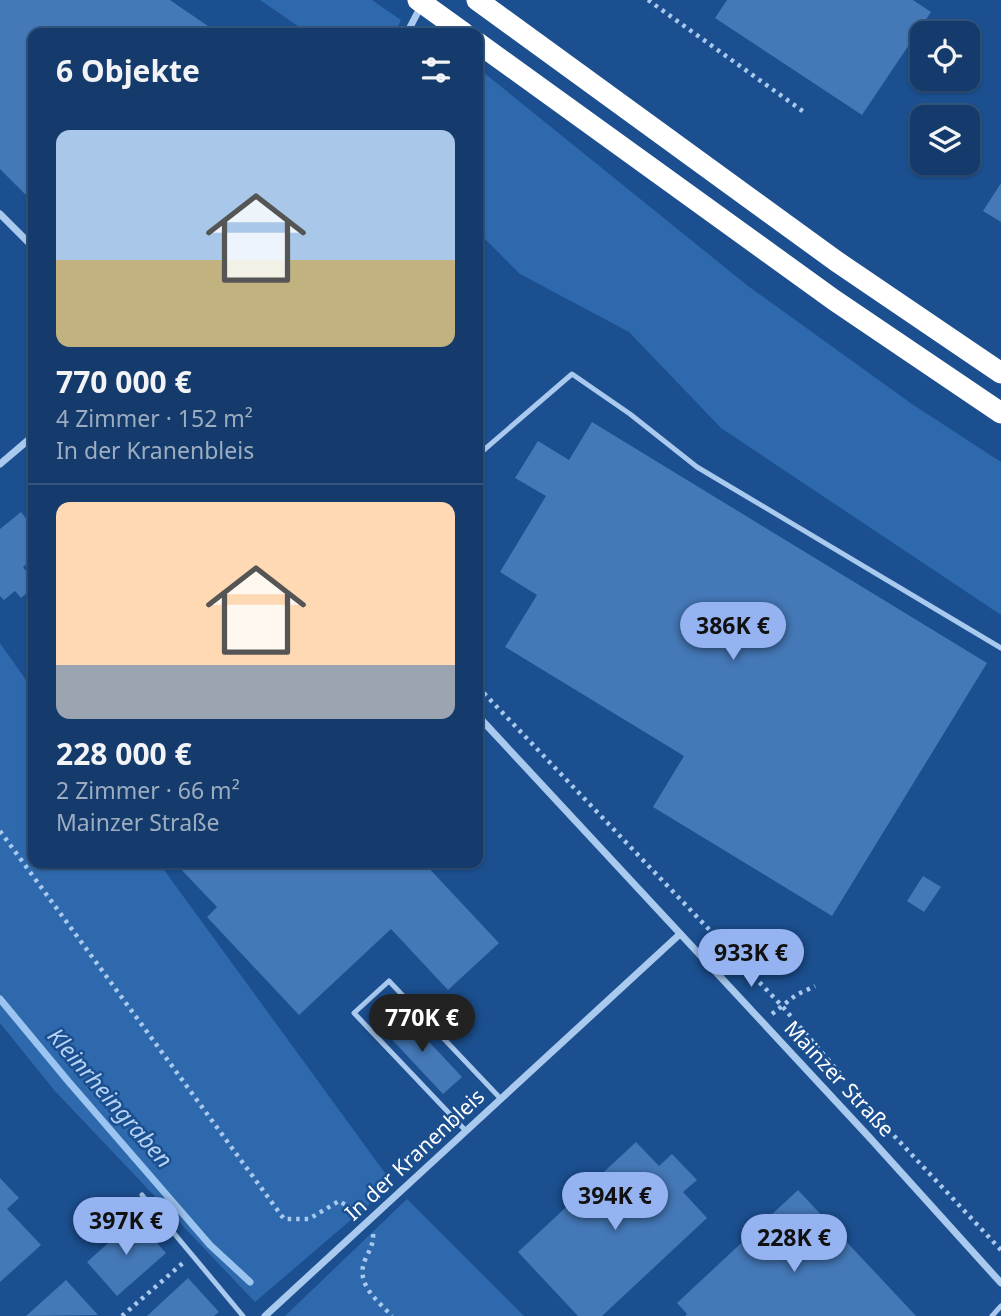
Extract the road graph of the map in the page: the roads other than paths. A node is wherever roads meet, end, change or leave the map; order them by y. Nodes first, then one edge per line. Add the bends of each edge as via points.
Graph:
1 (418, 0) edge
2 (424, 0) edge
3 (480, 3) edge
4 (410, 28) edge
5 (457, 28) edge
6 (483, 47) edge
7 (0, 214) edge
8 (28, 242) edge
9 (1001, 373) edge
10 (1001, 413) edge
11 (28, 440) edge
12 (483, 451) edge
13 (0, 464) edge
14 (1001, 648) edge
15 (483, 721) edge
16 (680, 934) junction
17 (501, 1099) junction
18 (466, 1131) junction
19 (142, 1195) dead end
20 (1001, 1283) edge
21 (1001, 1307) edge
22 (243, 1316) edge
23 (265, 1316) edge
24 (992, 1316) edge

1 - 5 highway, bridge
2 - 4 street
3 - 9 highway
6 - 10 highway via 834,300
7 - 8 street
11 - 13 street
12 - 14 lane via 572,374 697,467
15 - 16 street, Mainzer Straße
16 - 17 street, In der Kranenbleis
16 - 20 street, Mainzer Straße
17 - 18 street, In der Kranenbleis
17 - 18 lane via 389,981 354,1013
18 - 23 street, In der Kranenbleis
19 - 22 lane
21 - 24 lane

